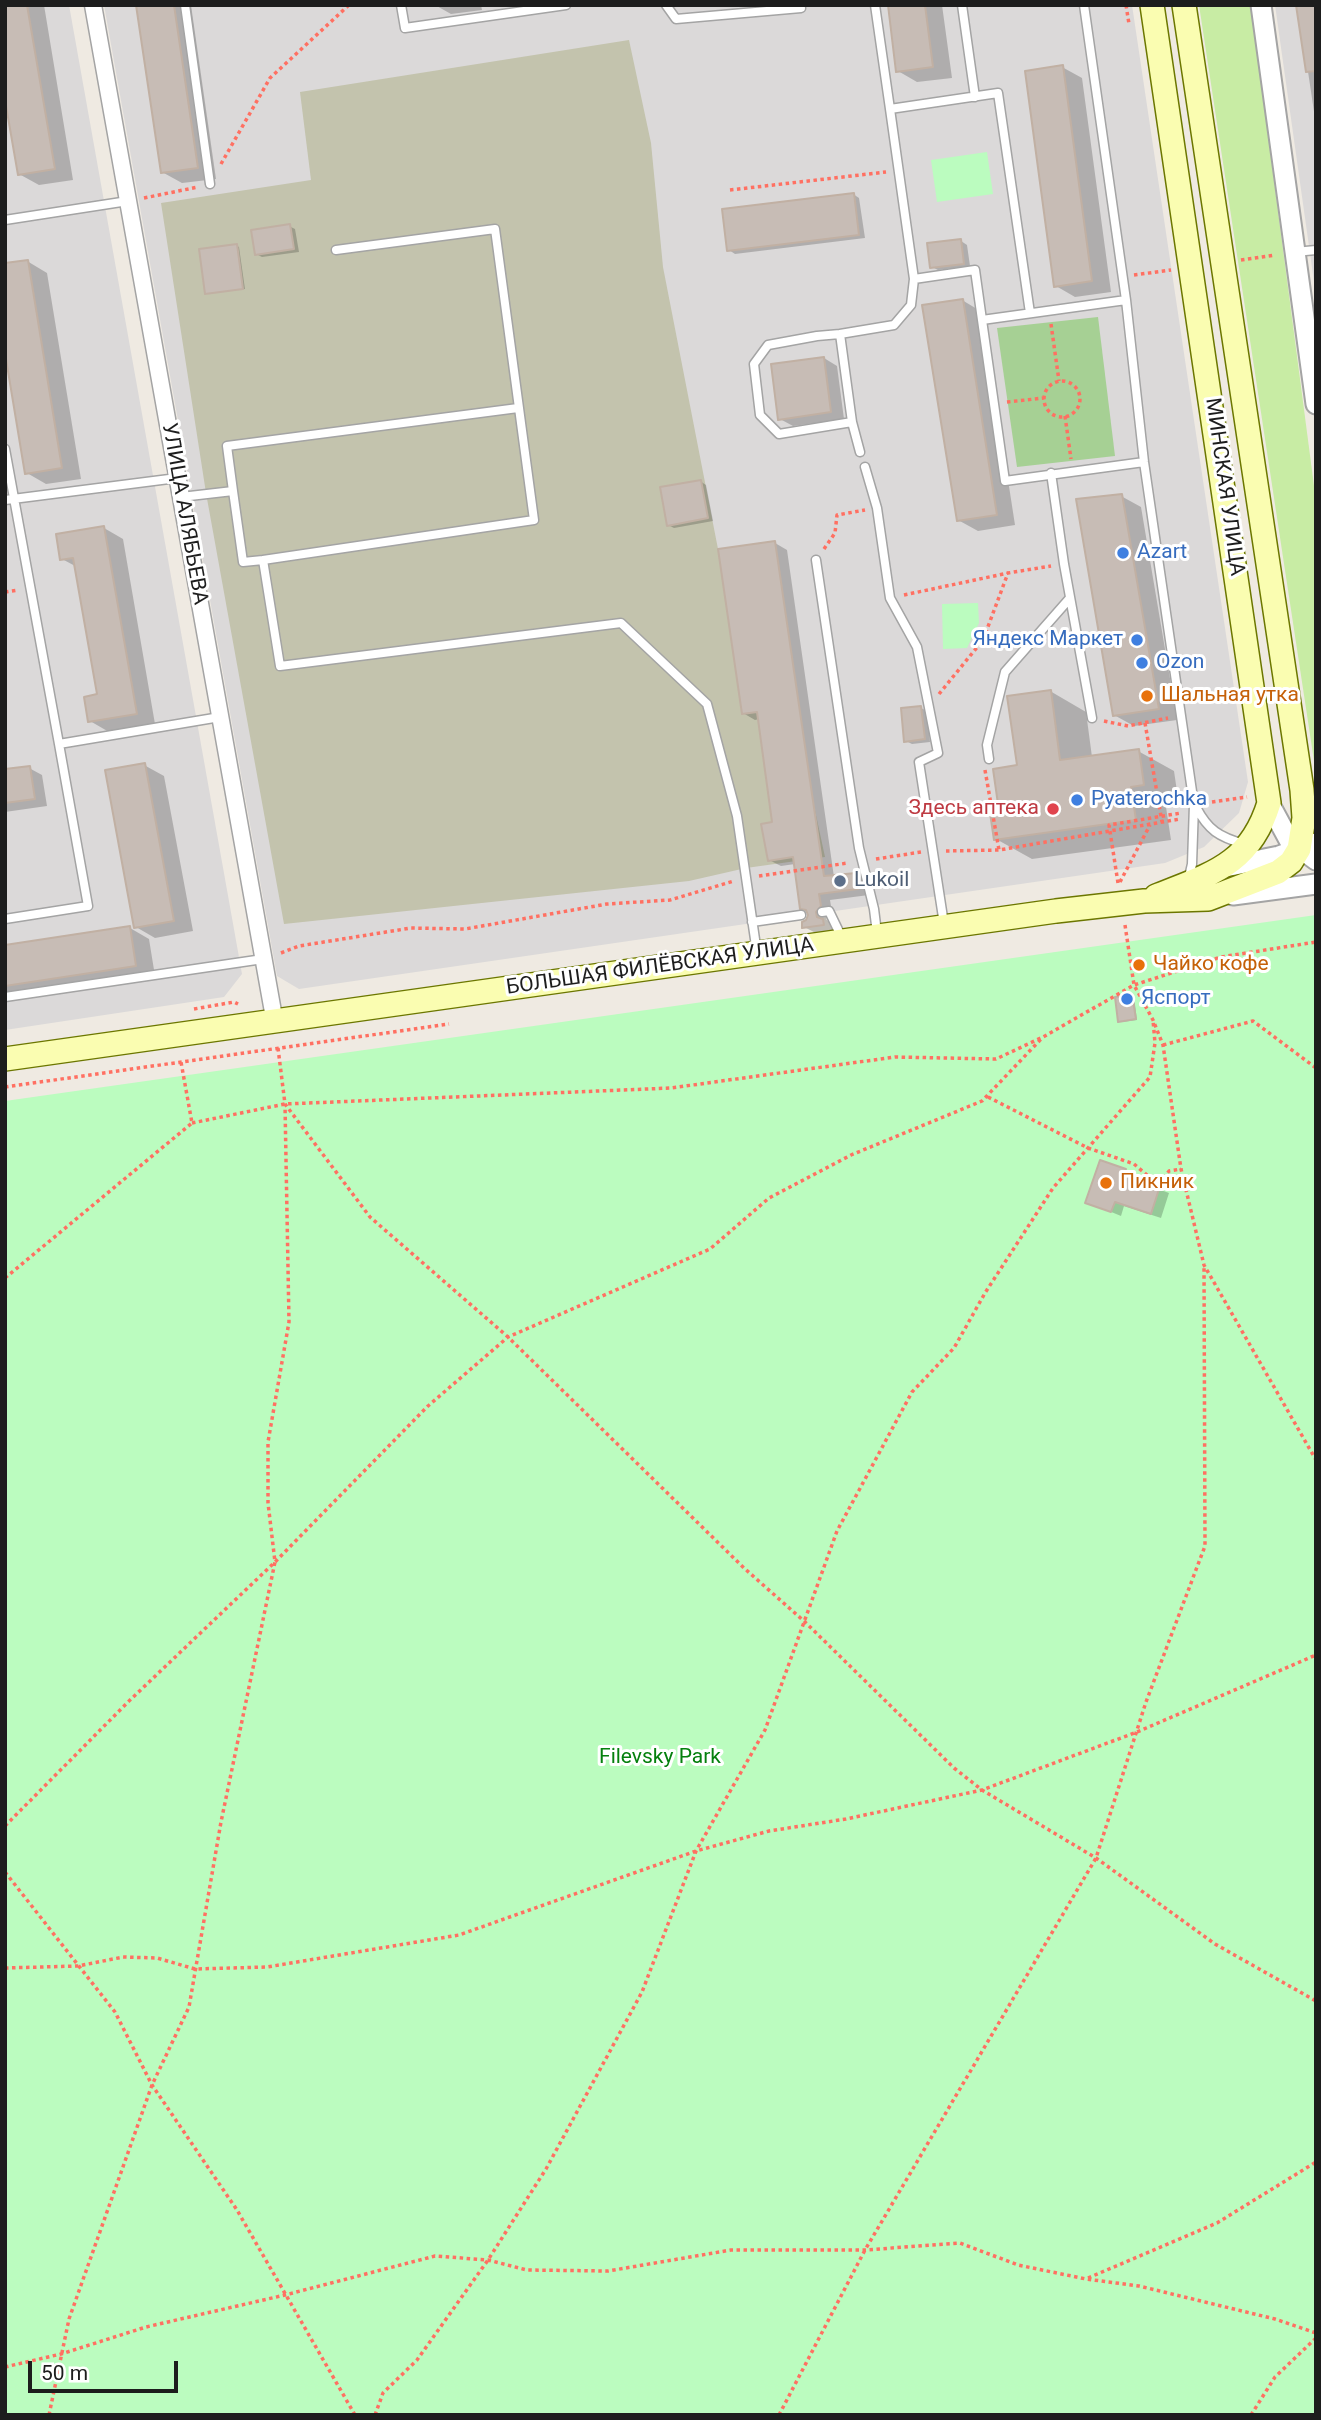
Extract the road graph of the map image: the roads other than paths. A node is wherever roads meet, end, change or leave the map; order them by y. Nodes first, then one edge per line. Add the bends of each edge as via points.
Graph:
1 (93, 5) edge
2 (185, 5) edge
3 (401, 5) edge
4 (566, 5) edge
5 (666, 5) edge
6 (875, 5) edge
7 (962, 5) edge
8 (1084, 5) edge
9 (1152, 5) edge
10 (1184, 5) edge
11 (1261, 5) edge
12 (801, 8) dead end
13 (975, 97) junction
14 (890, 109) junction
15 (210, 184) road end
16 (128, 201) junction
17 (5, 220) edge
18 (336, 250) dead end
19 (1316, 250) edge
20 (1295, 252) junction
21 (914, 279) junction
22 (1126, 300) junction
23 (1030, 313) junction
24 (982, 320) junction
25 (839, 334) junction
26 (1316, 404) edge
27 (518, 408) junction
28 (852, 422) junction
29 (5, 449) edge
30 (860, 452) dead end
31 (1144, 462) junction
32 (865, 467) dead end
33 (1051, 473) junction
34 (177, 478) junction
35 (233, 491) junction
36 (181, 497) junction
37 (9, 500) edge
38 (816, 559) road end
39 (263, 560) junction
40 (1070, 598) junction
41 (220, 717) junction
42 (1092, 718) road end
43 (59, 744) junction
44 (989, 759) road end
45 (1302, 790) junction
46 (1258, 800) junction
47 (1194, 804) junction
48 (1316, 810) edge
49 (1248, 844) junction
50 (1310, 850) edge
51 (1225, 867) junction
52 (1188, 884) junction
53 (1316, 884) edge
54 (1208, 899) junction
55 (1132, 903) junction
56 (822, 912) dead end
57 (801, 915) dead end
58 (5, 919) edge
59 (752, 922) junction
60 (944, 926) junction
61 (878, 936) junction
62 (843, 941) junction
63 (757, 953) junction
64 (263, 959) junction
65 (5, 997) edge
66 (275, 1023) junction
67 (5, 1059) edge

1 - 16 street, УЛИЦА АЛЯБЬЕВА
2 - 15 lane
3 - 4 lane via 405,28
5 - 12 lane via 676,19
6 - 14 lane
7 - 13 lane
8 - 22 lane
9 - 46 main road, МИНСКАЯ УЛИЦА
10 - 45 main road, МИНСКАЯ УЛИЦА
11 - 20 street
13 - 14 lane
13 - 23 lane via 998,93
14 - 21 lane
16 - 17 lane
16 - 34 street, УЛИЦА АЛЯБЬЕВА
18 - 27 lane via 495,229
19 - 20 lane
20 - 26 street
21 - 24 lane via 975,270
21 - 25 lane via 911,304 894,325
22 - 23 lane
22 - 31 lane
23 - 24 lane
24 - 33 lane via 1005,481
25 - 28 lane
25 - 28 lane via 768,345 754,363 760,415 779,434
27 - 35 lane via 227,446
27 - 39 lane via 534,520
28 - 30 lane
29 - 37 lane
31 - 33 lane
31 - 47 lane
32 - 60 lane via 877,508 890,598 917,647 938,753 919,762
33 - 40 lane
34 - 36 street, УЛИЦА АЛЯБЬЕВА
34 - 37 lane
35 - 36 lane
35 - 39 lane via 243,562
36 - 41 street, УЛИЦА АЛЯБЬЕВА
37 - 43 lane
38 - 61 lane via 862,861
39 - 59 lane via 280,666 621,623 707,704 737,816
40 - 42 lane
40 - 44 lane via 1005,672 988,745
41 - 43 lane
41 - 64 street, УЛИЦА АЛЯБЬЕВА
43 - 58 lane via 89,906
45 - 48 street
45 - 50 main road, МИНСКАЯ УЛИЦА
46 - 49 main road via 1262,823
46 - 50 street via 1284,833
47 - 49 lane via 1206,825 1224,837
47 - 52 lane
49 - 51 main road
50 - 51 street
50 - 54 main road via 1278,872
51 - 52 main road
52 - 55 main road
53 - 54 street, БОЛЬШАЯ ФИЛЁВСКАЯ УЛИЦА
54 - 55 main road, БОЛЬШАЯ ФИЛЁВСКАЯ УЛИЦА
55 - 60 main road, БОЛЬШАЯ ФИЛЁВСКАЯ УЛИЦА
56 - 62 lane via 829,911
57 - 59 lane
59 - 63 lane
60 - 61 main road, БОЛЬШАЯ ФИЛЁВСКАЯ УЛИЦА
61 - 62 main road, БОЛЬШАЯ ФИЛЁВСКАЯ УЛИЦА
62 - 63 main road, БОЛЬШАЯ ФИЛЁВСКАЯ УЛИЦА
63 - 66 main road, БОЛЬШАЯ ФИЛЁВСКАЯ УЛИЦА
64 - 65 lane
64 - 66 street, УЛИЦА АЛЯБЬЕВА
66 - 67 main road, БОЛЬШАЯ ФИЛЁВСКАЯ УЛИЦА

